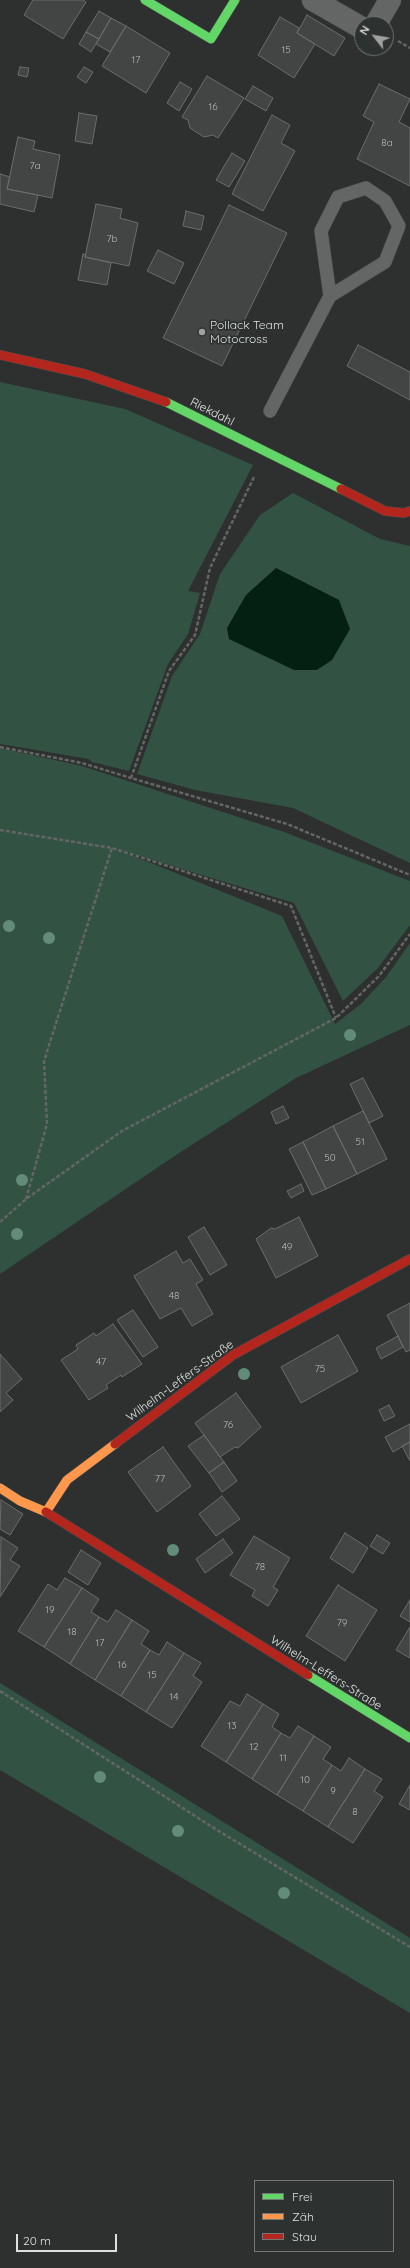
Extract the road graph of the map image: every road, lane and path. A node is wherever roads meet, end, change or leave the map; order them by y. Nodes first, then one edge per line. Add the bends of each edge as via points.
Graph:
1 (145, 0) edge
2 (235, 0) edge
3 (314, 0) edge
4 (390, 0) edge
5 (381, 16) edge
6 (354, 23) edge
7 (330, 296) junction
8 (0, 354) edge
9 (270, 411) dead end
10 (267, 453) junction
11 (407, 512) edge
12 (0, 747) edge
13 (131, 778) junction
14 (0, 830) edge
15 (112, 848) junction
16 (410, 875) edge
17 (410, 934) edge
18 (336, 1018) junction
19 (26, 1199) junction
20 (0, 1222) edge
21 (410, 1259) edge
22 (0, 1488) edge
23 (46, 1512) junction
24 (0, 1691) edge
25 (410, 1738) edge
26 (410, 1947) edge

1 - 2 street via 211,39
3 - 6 street
4 - 5 street
7 - 7 lane via 321,231 338,197 366,188 385,201 399,226 385,262
7 - 9 lane
8 - 10 street, Riekdahl via 85,374 158,398
10 - 11 street, Riekdahl via 385,511
10 - 13 path via 210,568 195,635 169,671
12 - 13 path via 82,763
13 - 16 path via 287,824
14 - 15 path
15 - 18 path via 291,906
15 - 19 path via 44,1061 47,1124
17 - 18 path via 380,976
18 - 19 path via 122,1131
19 - 20 path
21 - 23 street, Wilhelm-Leffers-Straße via 233,1355 67,1480
22 - 23 street, Wilhelm-Leffers-Straße via 20,1501
23 - 25 street, Wilhelm-Leffers-Straße
24 - 26 path via 217,1830

